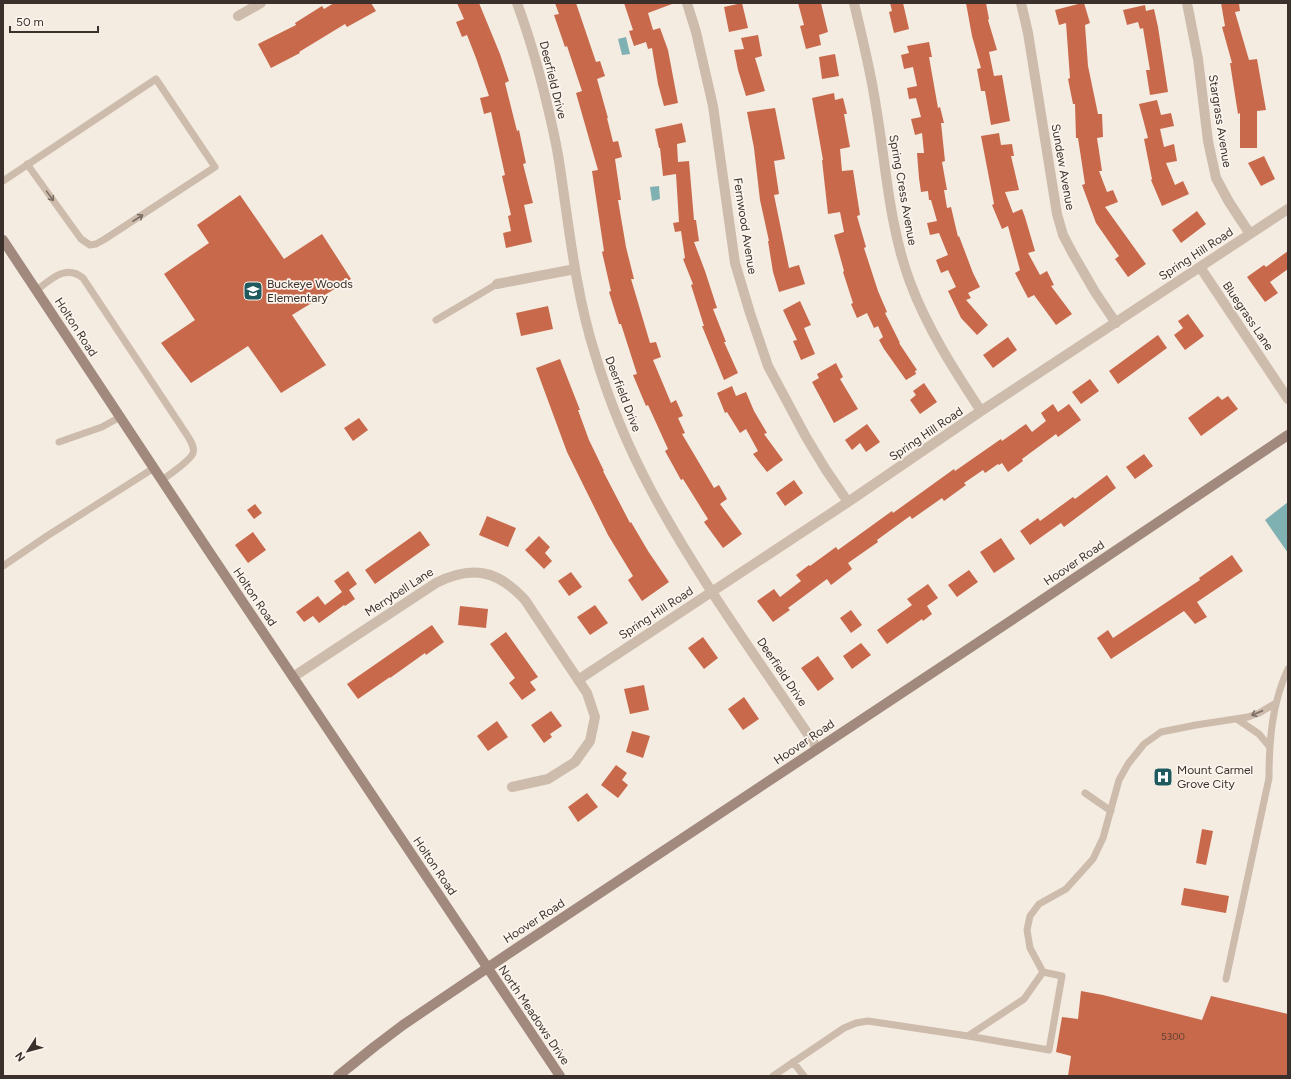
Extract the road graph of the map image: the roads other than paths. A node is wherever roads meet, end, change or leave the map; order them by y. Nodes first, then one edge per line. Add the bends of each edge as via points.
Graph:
1 (261, 3) edge
2 (517, 3) edge
3 (687, 3) edge
4 (854, 3) edge
5 (1021, 3) edge
6 (1187, 3) edge
7 (238, 16) dead end
8 (28, 164) junction
9 (3, 180) edge
10 (1288, 209) edge
11 (1250, 234) junction
12 (3, 240) edge
13 (1200, 267) junction
14 (575, 269) junction
15 (497, 284) joint
16 (37, 290) junction
17 (436, 320) dead end
18 (1116, 323) junction
19 (1288, 399) edge
20 (981, 411) junction
21 (120, 417) junction
22 (1288, 435) edge
23 (59, 442) dead end
24 (154, 468) junction
25 (162, 480) junction
26 (848, 502) junction
27 (3, 566) edge
28 (712, 592) junction
29 (1288, 669) edge
30 (293, 677) junction
31 (578, 680) junction
32 (1276, 703) junction
33 (1237, 719) junction
34 (1269, 746) junction
35 (817, 748) junction
36 (512, 787) dead end
37 (1085, 793) dead end
38 (1110, 811) junction
39 (488, 968) junction
40 (1043, 972) junction
41 (1226, 979) dead end
42 (968, 1036) junction
43 (794, 1062) junction
44 (338, 1076) edge
45 (560, 1076) edge
46 (773, 1076) edge
47 (804, 1076) edge

1 - 7 street
2 - 14 street, Deerfield Drive via 526,26 559,159
3 - 26 street, Fernwood Avenue via 713,106 736,263 750,313 768,366 806,437
4 - 20 street, Spring Cress Avenue via 876,106 891,211 909,281 933,333
5 - 18 street, Sundew Avenue via 1057,214 1063,236
6 - 11 street, Stargrass Avenue via 1198,59 1208,142 1216,178
8 -> 8 lane via 81,239 90,245 105,239 215,167 156,79
8 - 9 lane
10 - 11 street, Spring Hill Road
11 - 13 street, Spring Hill Road
12 - 16 main road, Holton Road
13 - 18 street, Spring Hill Road
13 - 19 street, Bluegrass Lane
14 - 15 street
14 - 28 street, Deerfield Drive via 595,355 620,424 675,534
15 - 17 lane
16 - 21 main road, Holton Road
16 - 25 lane via 58,274 72,272 83,278 187,435 194,452
18 - 20 street, Spring Hill Road
20 - 26 street, Spring Hill Road
21 - 23 lane via 102,427
21 - 24 main road, Holton Road
22 - 35 main road, Hoover Road
24 - 25 main road, Holton Road
24 - 27 lane
25 - 30 main road, Holton Road
26 - 28 street, Spring Hill Road
28 - 31 street, Spring Hill Road
28 - 35 street, Deerfield Drive
29 - 32 lane
30 - 31 street, Merrybell Lane via 436,583 451,575 467,572 483,573 500,579 514,588 525,600
30 - 39 main road, Holton Road
31 - 36 street, Merrybell Lane via 587,693 595,717 590,741 575,762 548,779
32 -> 33 lane via 1259,713
32 - 34 lane
33 - 34 lane via 1259,734
33 - 38 lane via 1161,732 1144,744 1119,780
34 - 41 lane via 1269,778
35 - 39 main road, Hoover Road
37 - 38 lane
38 - 40 lane via 1103,838 1093,859 1066,889 1039,904 1030,916 1027,930 1030,948
39 - 44 main road, Hoover Road via 402,1025
39 - 45 main road, North Meadows Drive
40 - 42 lane via 1024,999
40 - 42 lane via 1062,976 1049,1050
42 - 43 lane via 868,1021 844,1028
43 - 46 lane
43 - 47 lane

